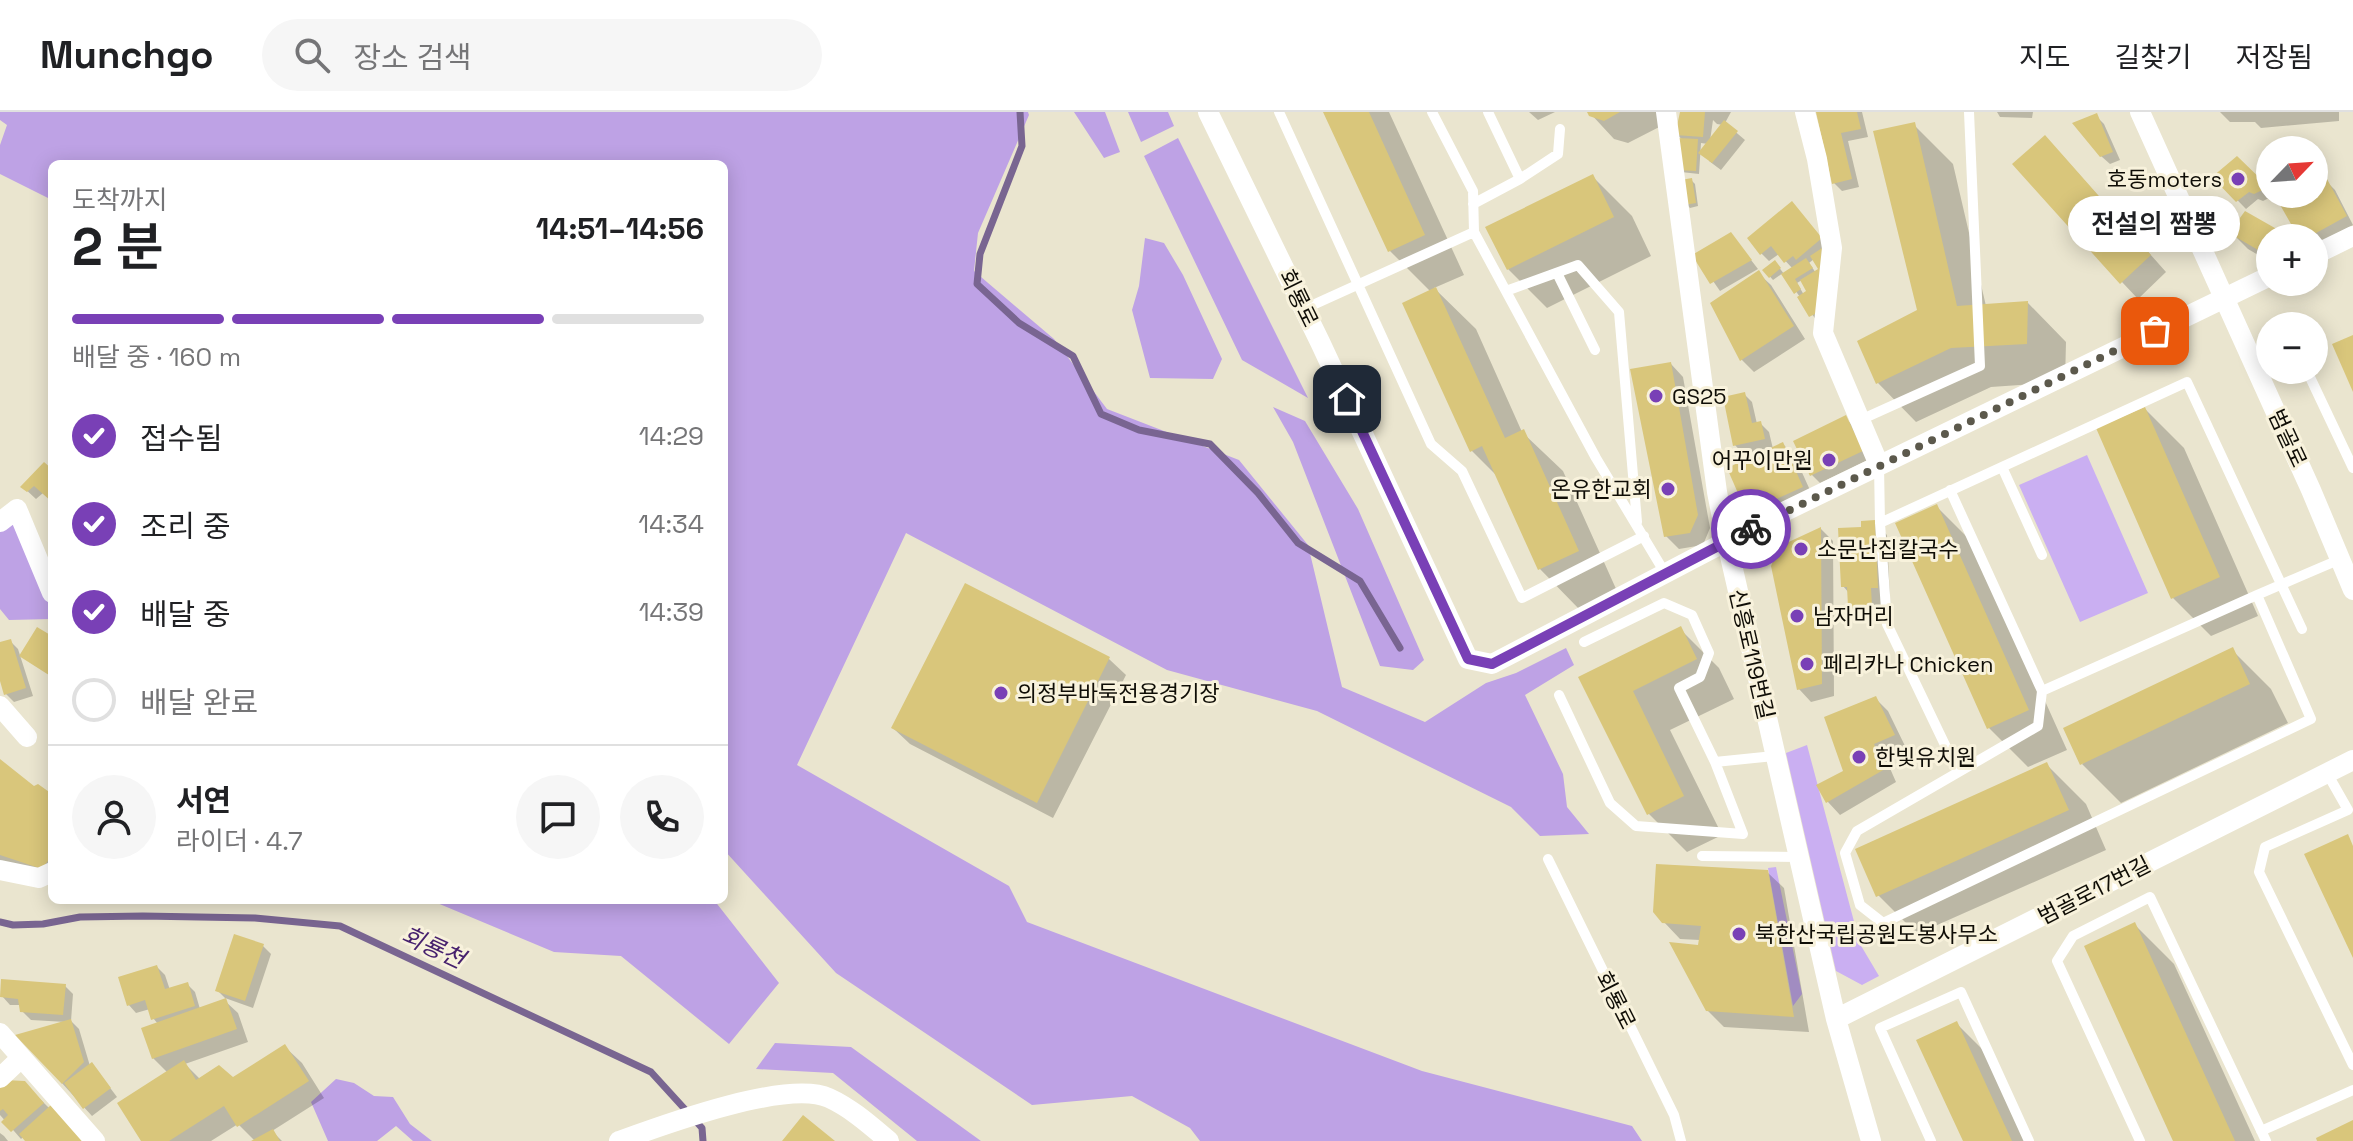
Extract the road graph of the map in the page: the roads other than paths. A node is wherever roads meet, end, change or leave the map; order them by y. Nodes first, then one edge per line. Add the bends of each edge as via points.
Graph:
1 (1208, 112) edge
2 (1279, 112) edge
3 (1432, 112) edge
4 (1488, 112) edge
5 (1666, 112) edge
6 (1805, 112) edge
7 (1969, 112) edge
8 (2140, 112) edge
9 (1560, 129) dead end
10 (1520, 179) junction
11 (1473, 204) junction
12 (1474, 232) junction
13 (2353, 236) edge
14 (2328, 248) edge
15 (1557, 273) junction
16 (2256, 283) edge
17 (1359, 285) junction
18 (1506, 291) junction
19 (2224, 299) junction
20 (1304, 309) junction
21 (1595, 350) dead end
22 (2313, 384) edge
23 (1858, 421) junction
24 (1879, 465) junction
25 (2002, 467) junction
26 (2353, 468) edge
27 (1950, 490) junction
28 (0, 522) edge
29 (1880, 523) junction
30 (1638, 525) junction
31 (1644, 536) junction
32 (1727, 543) junction
33 (2042, 555) dead end
34 (2341, 559) junction
35 (1666, 574) junction
36 (48, 583) edge
37 (2281, 585) junction
38 (2353, 590) edge
39 (2257, 595) junction
40 (2302, 629) dead end
41 (1584, 642) dead end
42 (2042, 691) junction
43 (1559, 695) dead end
44 (0, 706) edge
45 (27, 737) dead end
46 (1774, 756) junction
47 (2353, 760) edge
48 (1715, 762) junction
49 (1958, 772) junction
50 (2327, 773) junction
51 (2351, 814) edge
52 (1702, 856) dead end
53 (1798, 857) junction
54 (1548, 859) dead end
55 (0, 870) edge
56 (48, 874) edge
57 (1836, 1019) junction
58 (0, 1033) edge
59 (20, 1059) junction
60 (2353, 1065) edge
61 (0, 1078) edge
62 (2353, 1090) edge
63 (2263, 1136) edge
64 (95, 1141) edge
65 (619, 1141) edge
66 (889, 1141) edge
67 (1681, 1141) edge
68 (1871, 1141) edge
69 (1931, 1141) edge
70 (2029, 1141) edge
71 (2140, 1141) edge

1 - 20 street, 회룡로
2 - 17 lane
3 - 11 lane via 1473,191
4 - 10 lane
5 - 32 street, 신흥로119번길
6 - 23 street via 1832,248 1823,333
7 - 23 lane via 1980,366
8 - 19 street, 범골로
9 - 10 lane via 1558,154
10 - 11 lane
11 - 12 lane
12 - 17 lane
12 - 18 lane
13 - 14 street
15 - 18 lane
15 - 21 lane
15 - 30 lane via 1578,265 1619,312
16 - 19 street
17 - 20 lane
17 - 31 lane via 1431,444 1462,471 1522,598
18 - 30 lane
19 - 24 street
19 - 34 street, 범골로
20 - 35 street, 회룡로 via 1468,659 1492,664
22 - 26 lane
23 - 24 street
24 - 29 lane
24 - 32 street
25 - 27 lane
25 - 33 lane
25 - 37 lane via 2187,382
27 - 29 lane
27 - 42 lane
28 - 36 street via 17,509
29 - 49 lane via 1887,624
30 - 31 lane
31 - 35 lane
32 - 35 street
32 - 46 street, 신흥로119번길
34 - 37 lane
34 - 38 street, 범골로
37 - 39 lane
37 - 40 lane
39 - 42 lane
39 - 49 lane via 2311,719 1883,923 1860,905 1845,853 1857,831
41 - 48 lane via 1664,603 1692,615 1709,653 1700,677 1679,688
42 - 49 lane via 2038,726
43 - 48 lane via 1610,803 1636,826 1743,834
44 - 45 street
46 - 48 lane
46 - 53 street, 신흥로119번길
47 - 50 street, 범골로17번길
50 - 51 lane
50 - 57 street, 범골로17번길
51 - 60 lane via 2265,847 2259,872
52 - 53 lane
53 - 57 street, 신흥로119번길
54 - 67 lane, 회룡로 via 1674,1115
55 - 56 street via 39,878
57 - 68 street, 신흥로119번길
58 - 59 street
59 - 61 street
59 - 64 street
62 - 63 lane
63 - 71 lane via 2150,897 2073,936 2057,961
65 - 66 street via 798,1092 827,1097
69 - 70 lane via 1880,1028 1961,992

